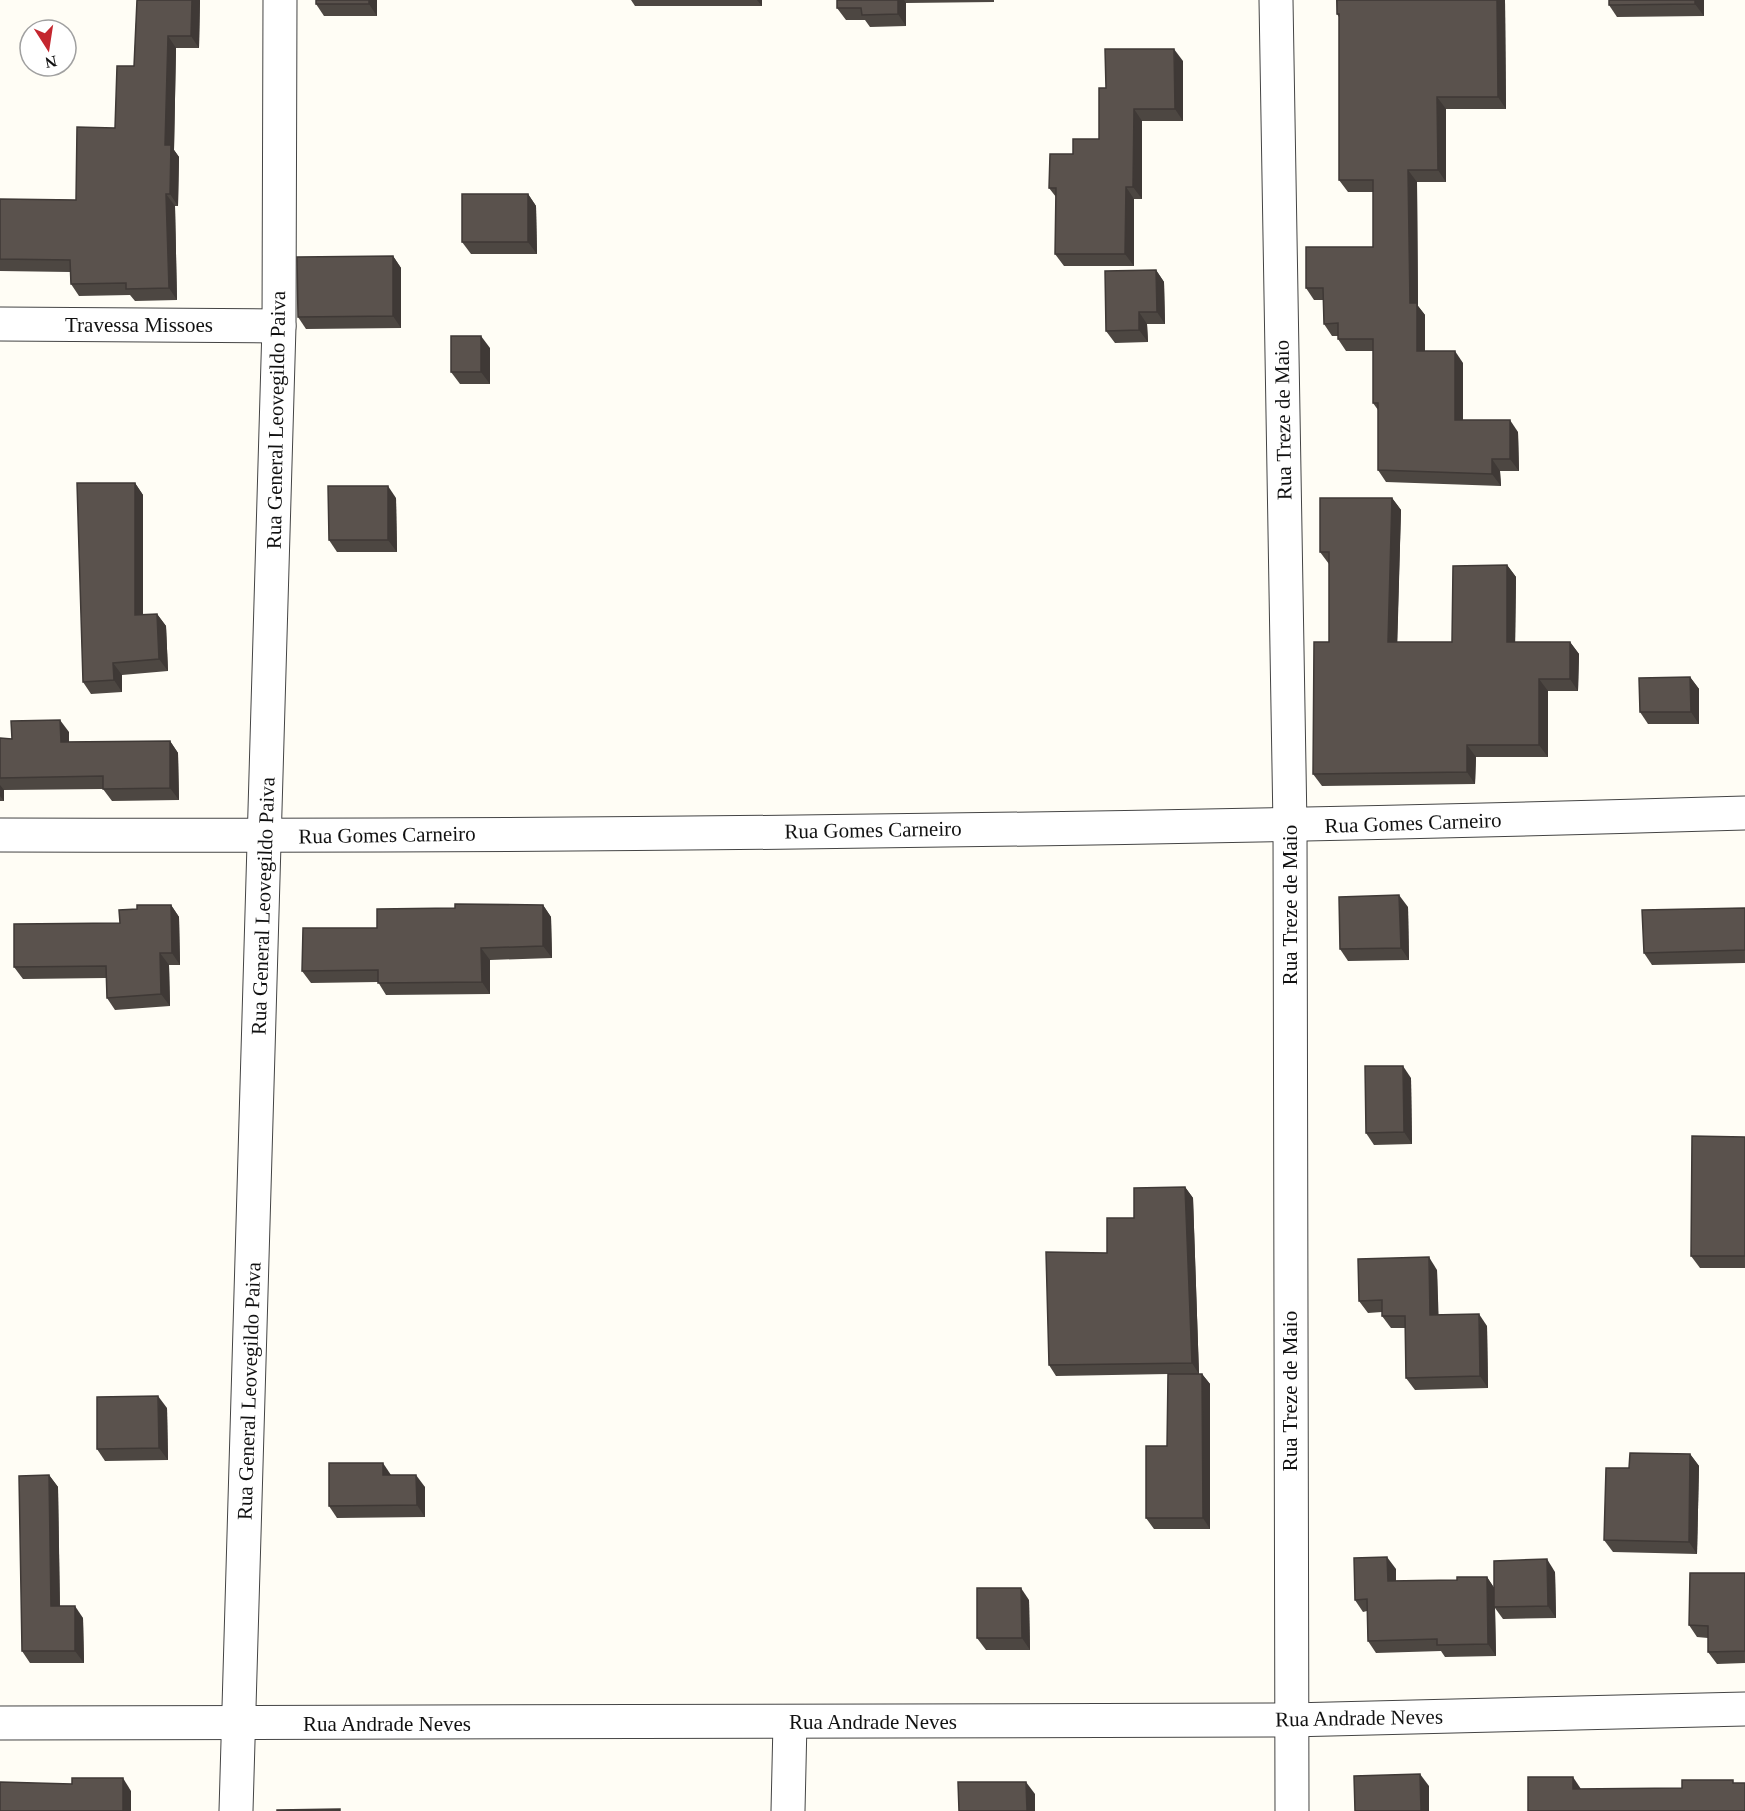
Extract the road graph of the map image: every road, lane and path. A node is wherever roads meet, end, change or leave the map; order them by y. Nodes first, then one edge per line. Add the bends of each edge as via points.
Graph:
1 (280, 0) edge
2 (1276, 0) edge
3 (0, 324) edge
4 (279, 326) junction
5 (1745, 813) edge
6 (1290, 826) junction
7 (0, 835) edge
8 (265, 836) junction
9 (1745, 1709) edge
10 (1290, 1720) junction
11 (790, 1722) junction
12 (0, 1723) edge
13 (239, 1724) junction
14 (236, 1811) edge
15 (788, 1811) edge
16 (1292, 1811) edge

1 - 4 street, Rua General Leovegildo Paiva
2 - 6 street, Rua Treze de Maio
3 - 4 street, Travessa Missoes
4 - 8 street, Rua General Leovegildo Paiva
5 - 6 street, Rua Gomes Carneiro
6 - 8 street, Rua Gomes Carneiro
6 - 10 street, Rua Treze de Maio
7 - 8 street, Rua Gomes Carneiro
8 - 13 street, Rua General Leovegildo Paiva
9 - 10 street, Rua Andrade Neves
10 - 11 street, Rua Andrade Neves
10 - 16 street, Rua Treze de Maio
11 - 13 street, Rua Andrade Neves
11 - 15 street
12 - 13 street, Rua Andrade Neves
13 - 14 street, Rua General Leovegildo Paiva

